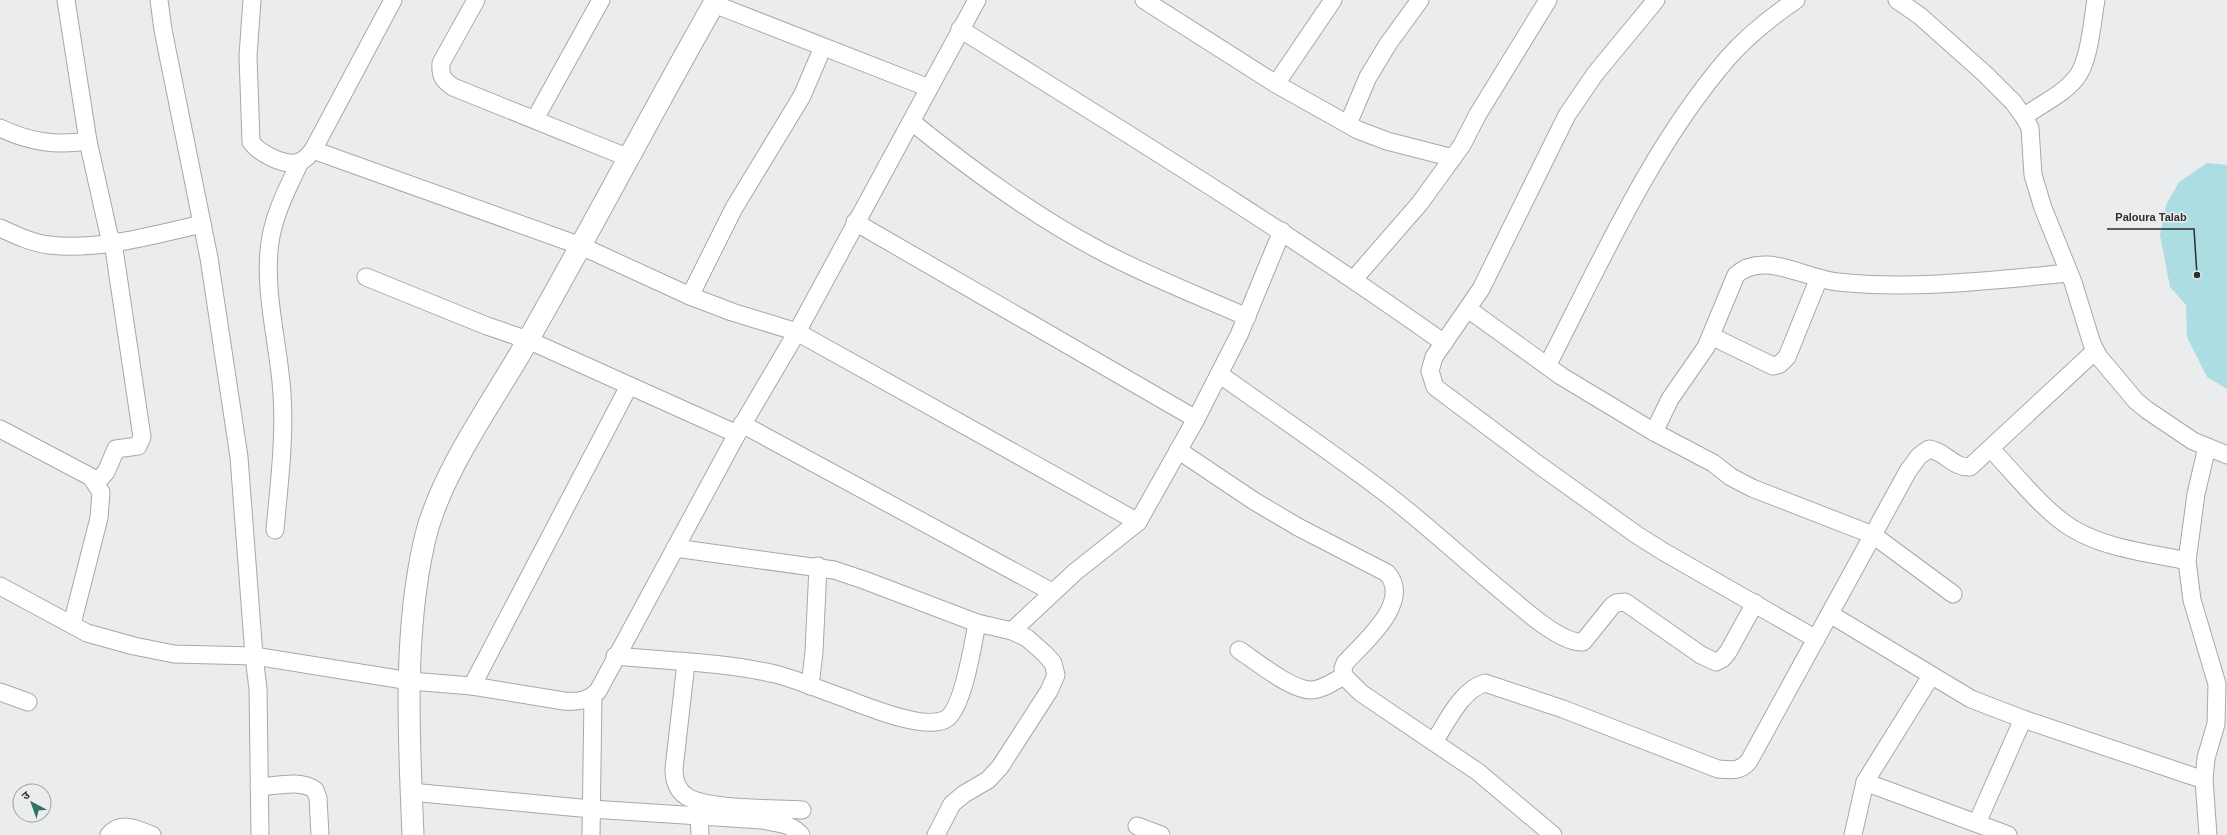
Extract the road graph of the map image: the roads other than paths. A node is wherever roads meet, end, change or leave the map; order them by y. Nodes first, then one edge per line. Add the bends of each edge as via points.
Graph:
1 (66, 0) edge
2 (159, 0) edge
3 (252, 0) edge
4 (393, 0) edge
5 (476, 0) edge
6 (601, 0) edge
7 (977, 0) edge
8 (1144, 0) edge
9 (1333, 0) edge
10 (1420, 0) edge
11 (1548, 0) edge
12 (1656, 0) edge
13 (1796, 0) edge
14 (1898, 0) edge
15 (2096, 0) edge
16 (715, 2) edge
17 (960, 29) junction
18 (823, 47) junction
19 (1276, 84) junction
20 (929, 88) junction
21 (2024, 117) junction
22 (535, 119) junction
23 (912, 122) junction
24 (1348, 124) junction
25 (0, 128) edge
26 (88, 141) junction
27 (313, 150) junction
28 (629, 158) junction
29 (1454, 158) junction
30 (300, 162) junction
31 (855, 222) junction
32 (202, 224) junction
33 (0, 228) edge
34 (1282, 231) junction
35 (113, 242) junction
36 (581, 246) junction
37 (2069, 273) junction
38 (366, 277) dead end
39 (1819, 278) junction
40 (1354, 279) junction
41 (690, 296) junction
42 (1468, 309) junction
43 (1246, 317) junction
44 (797, 332) junction
45 (1711, 336) junction
46 (528, 340) junction
47 (1444, 343) junction
48 (2096, 351) junction
49 (1547, 366) junction
50 (1219, 374) junction
51 (629, 386) junction
52 (1196, 419) junction
53 (0, 429) edge
54 (739, 429) junction
55 (1654, 432) junction
56 (2207, 447) junction
57 (1991, 449) junction
58 (1178, 450) junction
59 (2227, 454) edge
60 (96, 483) junction
61 (1138, 522) junction
62 (275, 530) dead end
63 (1873, 535) junction
64 (675, 548) junction
65 (2187, 561) junction
66 (818, 566) junction
67 (0, 586) edge
68 (1052, 592) junction
69 (1953, 594) dead end
70 (1755, 603) junction
71 (1830, 614) junction
72 (977, 623) junction
73 (72, 624) junction
74 (1012, 631) junction
75 (1816, 639) junction
76 (1239, 650) dead end
77 (254, 656) junction
78 (615, 656) junction
79 (686, 663) junction
80 (1344, 676) junction
81 (1931, 676) junction
82 (410, 681) junction
83 (472, 686) junction
84 (810, 686) junction
85 (0, 692) edge
86 (592, 696) junction
87 (28, 702) dead end
88 (2023, 720) junction
89 (1434, 742) junction
90 (2204, 780) junction
91 (1865, 782) junction
92 (259, 788) junction
93 (411, 792) junction
94 (592, 809) junction
95 (802, 810) dead end
96 (699, 815) junction
97 (1978, 823) junction
98 (1137, 826) dead end
99 (109, 835) edge
100 (152, 835) edge
101 (260, 835) edge
102 (320, 835) edge
103 (413, 835) edge
104 (591, 835) edge
105 (700, 835) edge
106 (801, 835) edge
107 (936, 835) edge
108 (1161, 835) edge
109 (1553, 835) edge
110 (1853, 835) edge
111 (2008, 835) edge
112 (2208, 835) edge

1 - 26 street
2 - 32 street
3 - 30 street via 248,56 250,142 261,151 282,161
4 - 27 street
5 - 22 street via 441,63 440,74 453,87
6 - 22 street
7 - 17 street
8 - 19 street
9 - 19 street
10 - 24 street via 1368,77
11 - 29 street
12 - 42 street via 1580,93 1481,289
13 - 49 street via 1754,33 1728,59 1664,145
14 - 21 street via 1920,16 1985,74
15 - 21 street via 2086,52 2077,77
16 - 18 street
16 - 28 street
17 - 20 street
17 - 34 street
18 - 20 street
18 - 41 street via 802,96 734,208
19 - 24 street
20 - 23 street
21 - 37 street via 2030,128 2032,167 2036,184
22 - 28 street
23 - 31 street
23 - 43 street via 985,179 1096,249
24 - 29 street via 1388,141
25 - 26 street via 43,143 70,144
26 - 35 street via 109,235
27 - 30 street
27 - 36 street
28 - 36 street
29 - 40 street via 1420,203
30 - 62 street via 284,197 270,243 271,297 283,414
31 - 44 street
31 - 52 street
32 - 35 street
32 - 77 street via 239,457
33 - 35 street via 49,245
34 - 40 street
34 - 43 street
35 - 60 street via 142,440 134,448 116,449 106,472
36 - 41 street
36 - 46 street
37 - 39 street via 1949,284 1837,282
37 - 48 street
38 - 46 street
39 - 45 street via 1771,265 1744,268 1736,275
39 - 45 street via 1787,357 1780,364 1773,366
40 - 47 street
41 - 44 street
42 - 47 street
42 - 49 street
43 - 50 street
44 - 54 street
44 - 61 street
45 - 55 street via 1670,399
46 - 51 street
46 - 82 street via 451,471 438,500 424,542 415,596
47 - 70 street via 1434,357 1430,371 1435,387 1637,535
48 - 56 street via 2119,382 2142,406 2164,423
48 - 57 street
49 - 55 street
50 - 52 street
50 - 70 street via 1340,459 1438,536 1525,611 1573,640 1583,642 1612,606 1625,602 1701,655 1716,662 1728,652
51 - 54 street
51 - 83 street
52 - 58 street
53 - 60 street via 91,477
54 - 64 street
54 - 68 street
55 - 63 street via 1704,457 1731,477 1752,488
56 - 59 street
56 - 65 street via 2196,494
57 - 63 street via 1977,463 1966,467 1936,450 1925,451 1908,471
57 - 65 street via 2057,517 2074,530 2106,544
58 - 61 street
58 - 80 street via 1254,501 1298,527 1374,565 1392,579 1395,588 1392,606 1382,623 1345,663
60 - 73 street via 101,492 99,518
61 - 68 street
63 - 69 street
63 - 71 street
64 - 66 street
64 - 78 street
65 - 90 street via 2192,600 2217,684 2216,724 2206,758
66 - 72 street via 864,580
66 - 84 street
67 - 73 street
68 - 74 street
70 - 75 street
71 - 75 street
71 - 81 street
72 - 74 street
72 - 84 street via 964,686 954,712 938,723 910,720
73 - 77 street via 99,637 174,654
74 - 107 street via 1038,646 1053,663 1056,675 1050,691 1000,767 988,780 952,804
75 - 89 street via 1749,761 1738,770 1718,769 1563,709 1485,683 1478,685 1465,696
76 - 80 street via 1300,688 1312,690
77 - 82 street
77 - 92 street via 260,719
78 - 79 street
78 - 86 street via 598,691
79 - 84 street via 776,674
79 - 95 street via 674,769 678,788 685,796 695,801 715,805
80 - 89 street via 1361,694
81 - 88 street via 1971,699
81 - 91 street
82 - 83 street
82 - 93 street
83 - 86 street via 577,702
85 - 87 street
86 - 94 street
88 - 90 street
88 - 97 street
89 - 109 street via 1478,772
90 - 112 street
91 - 97 street
91 - 110 street
92 - 101 street
92 - 102 street via 294,784 315,790 319,807
93 - 94 street
93 - 103 street
94 - 96 street
94 - 104 street
96 - 105 street
96 - 106 street via 787,824
97 - 111 street
98 - 108 street
99 - 100 street via 119,826 127,826

